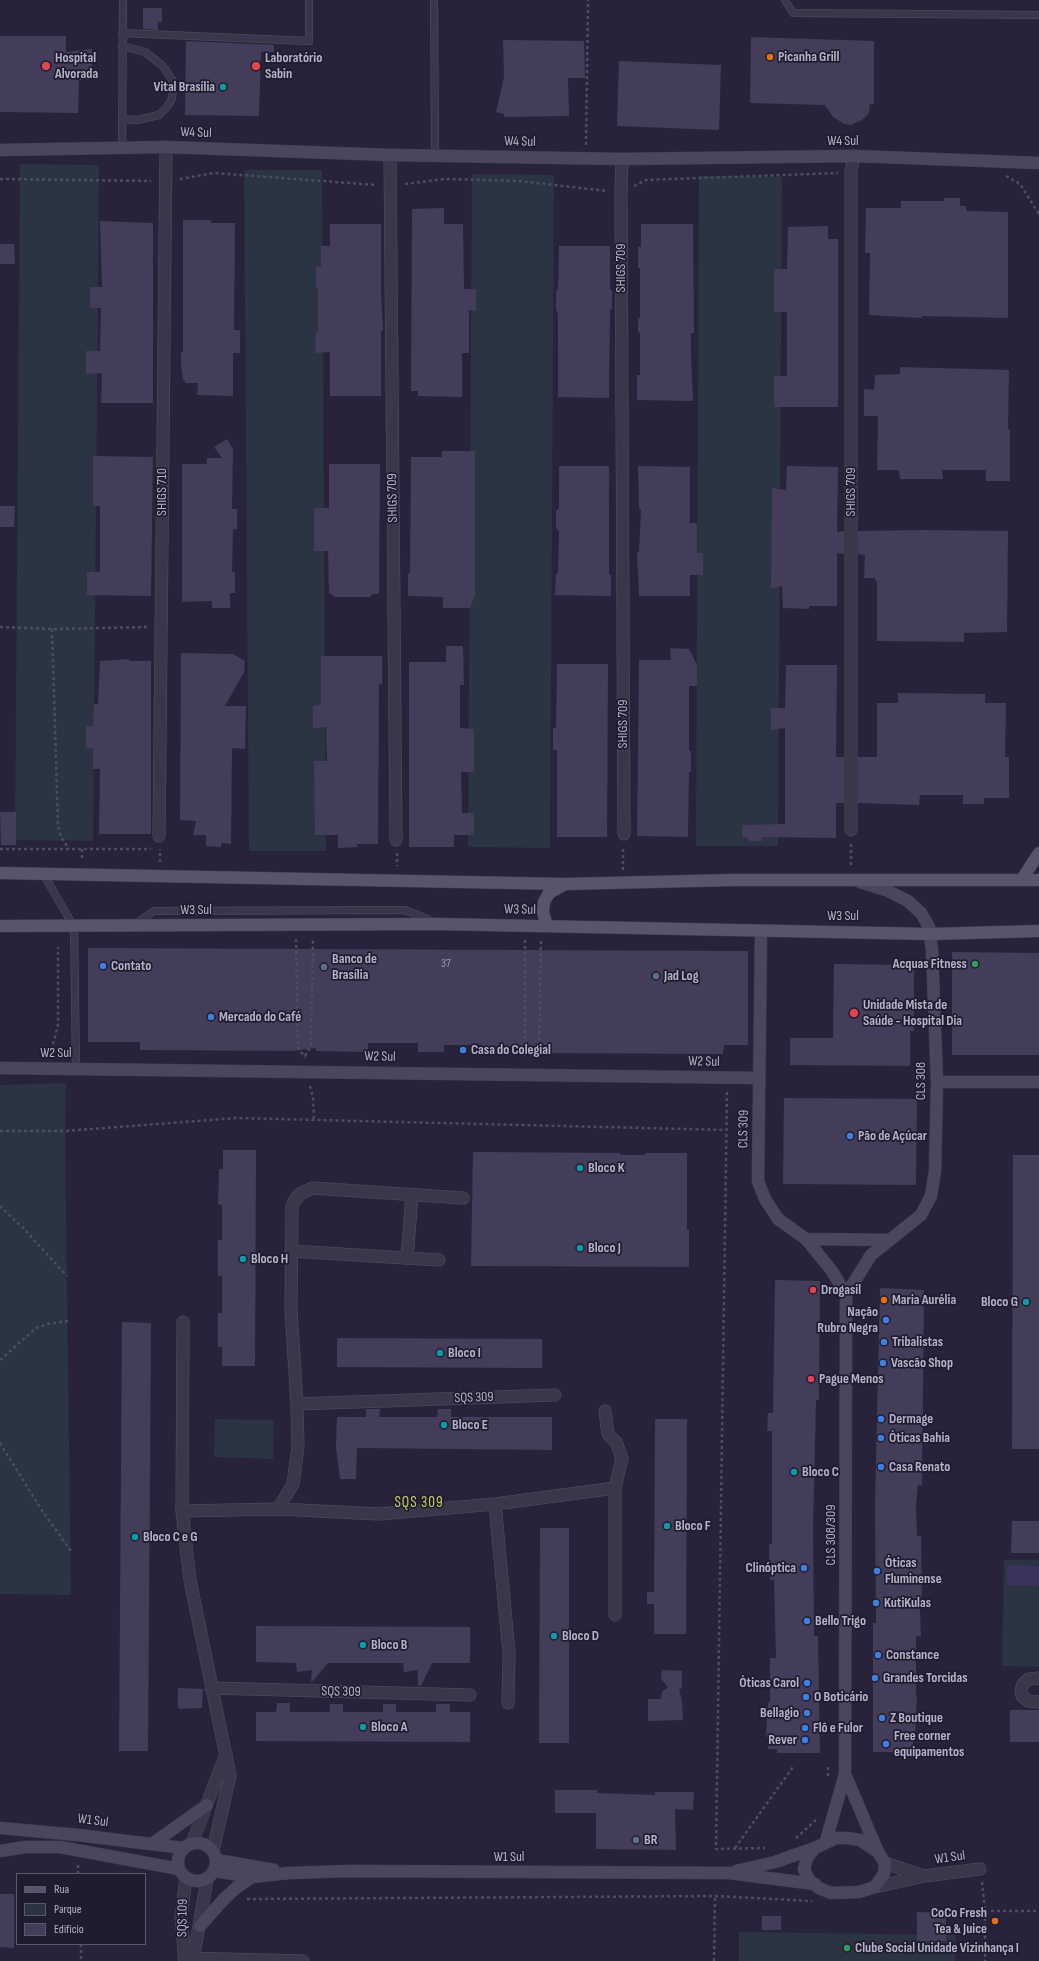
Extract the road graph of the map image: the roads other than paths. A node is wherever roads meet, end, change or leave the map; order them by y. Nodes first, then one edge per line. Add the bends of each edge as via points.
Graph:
1 (123, 0) edge
2 (310, 0) edge
3 (434, 0) edge
4 (785, 0) edge
5 (1039, 15) edge
6 (122, 33) junction
7 (122, 46) junction
8 (122, 118) junction
9 (166, 147) junction
10 (122, 148) junction
11 (0, 150) edge
12 (390, 155) junction
13 (435, 156) junction
14 (854, 156) junction
15 (622, 159) junction
16 (1039, 163) edge
17 (851, 830) road end
18 (624, 834) road end
19 (159, 836) road end
20 (396, 840) road end
21 (1039, 853) edge
22 (0, 873) edge
23 (44, 875) junction
24 (852, 879) junction
25 (1022, 879) junction
26 (1039, 880) edge
27 (565, 884) junction
28 (438, 924) junction
29 (133, 925) junction
30 (0, 926) edge
31 (544, 926) junction
32 (74, 927) junction
33 (761, 931) junction
34 (1039, 931) edge
35 (930, 934) junction
36 (0, 1068) edge
37 (76, 1068) junction
38 (759, 1078) junction
39 (937, 1082) junction
40 (1039, 1082) edge
41 (412, 1195) junction
42 (463, 1198) dead end
43 (806, 1239) junction
44 (890, 1240) junction
45 (291, 1251) junction
46 (407, 1258) junction
47 (439, 1260) dead end
48 (846, 1295) junction
49 (183, 1322) dead end
50 (555, 1395) dead end
51 (297, 1404) junction
52 (605, 1411) dead end
53 (615, 1488) junction
54 (495, 1504) junction
55 (278, 1509) junction
56 (182, 1511) junction
57 (615, 1615) dead end
58 (1039, 1678) edge
59 (211, 1688) junction
60 (470, 1695) dead end
61 (1039, 1702) edge
62 (508, 1703) dead end
63 (226, 1754) junction
64 (845, 1774) junction
65 (207, 1805) junction
66 (0, 1828) edge
67 (826, 1841) junction
68 (152, 1844) junction
69 (188, 1846) junction
70 (815, 1848) junction
71 (0, 1851) edge
72 (878, 1852) junction
73 (885, 1863) junction
74 (213, 1865) junction
75 (980, 1869) road end
76 (182, 1873) junction
77 (289, 1873) junction
78 (729, 1873) junction
79 (924, 1876) junction
80 (252, 1877) junction
81 (815, 1884) junction
82 (875, 1887) junction
83 (200, 1926) junction
84 (189, 1960) edge
85 (303, 1961) edge

1 - 6 lane
2 - 6 lane via 309,41
3 - 13 lane
4 - 5 lane via 793,13
6 - 7 lane
7 - 8 lane
7 - 8 lane via 145,52 160,62 173,81 172,99 159,115 137,120
8 - 10 lane
9 - 10 street, W4 Sul
9 - 12 street, W4 Sul
9 - 19 street, SHIGS 710
10 - 11 street, W4 Sul
12 - 13 street, W4 Sul
12 - 20 street, SHIGS 709
13 - 15 street, W4 Sul
14 - 15 street, W4 Sul
14 - 16 street, W4 Sul
14 - 17 street, SHIGS 709 via 851,172
15 - 18 street, SHIGS 709
21 - 25 main road
22 - 23 main road, W3 Sul
23 - 27 main road, W3 Sul
23 - 32 lane
24 - 25 main road, W3 Sul
24 - 27 main road, W3 Sul
24 - 35 street, CLS 308 via 886,890 908,901 925,919
25 - 26 main road, W3 Sul
27 - 31 main road via 549,893 544,902
28 - 29 main road, W3 Sul
28 - 29 lane via 405,910 390,910 154,911
28 - 31 main road, W3 Sul
29 - 32 main road, W3 Sul
30 - 32 main road, W3 Sul
31 - 33 main road, W3 Sul
32 - 37 lane
33 - 35 main road, W3 Sul
33 - 38 street, CLS 309
34 - 35 main road, W3 Sul
35 - 39 street, CLS 308
36 - 37 street, W2 Sul
37 - 38 street, W2 Sul
38 - 43 street, CLS 309 via 758,1181 778,1219
39 - 40 street
39 - 44 street, CLS 308 via 935,1171 931,1196 921,1215
41 - 42 street
41 - 45 street via 312,1188 306,1190 292,1206
41 - 46 street
43 - 44 street
43 - 48 street, CLS 309
44 - 48 street, CLS 308 via 871,1255
45 - 46 street
45 - 51 street via 291,1310
46 - 47 street
48 - 64 street, CLS 308/309
49 - 56 street
50 - 51 street, SQS 309
51 - 55 street via 298,1447 293,1484
52 - 53 street via 608,1434 616,1442 622,1458
53 - 54 street
53 - 57 street
54 - 55 street via 379,1514
54 - 62 street via 509,1653
55 - 56 street
56 - 59 street via 190,1580
58 - 61 street via 1030,1679 1023,1684 1021,1690 1022,1696 1028,1701
59 - 60 street, SQS 309
59 - 63 street
63 - 65 street
63 - 74 street via 230,1776
64 - 67 street, CLS 308/309
64 - 72 street, CLS 308/309
65 - 68 street
65 - 69 street
66 - 68 street, W1 Sul
67 - 70 street
67 - 72 street via 847,1838 860,1840
68 - 69 street, W1 Sul
69 - 74 street via 204,1844
69 - 76 street via 178,1858
70 - 78 street, W1 Sul via 775,1862
70 - 81 street via 807,1858 804,1869 809,1880
71 - 76 street via 25,1847 60,1847
72 - 73 street
73 - 79 street, W1 Sul
73 - 82 street via 884,1874
74 - 76 street via 196,1881
74 - 77 street, W1 Sul
74 - 80 street, W1 Sul
74 - 83 street, SQS 109
75 - 79 street, W1 Sul
76 - 84 street, SQS 109 via 180,1917
77 - 78 street, W1 Sul
77 - 80 street, W1 Sul
78 - 81 street, W1 Sul
79 - 82 street, W1 Sul
80 - 83 street via 224,1899
81 - 82 street via 831,1893 846,1894
83 - 84 street, SQS 109
84 - 85 street

